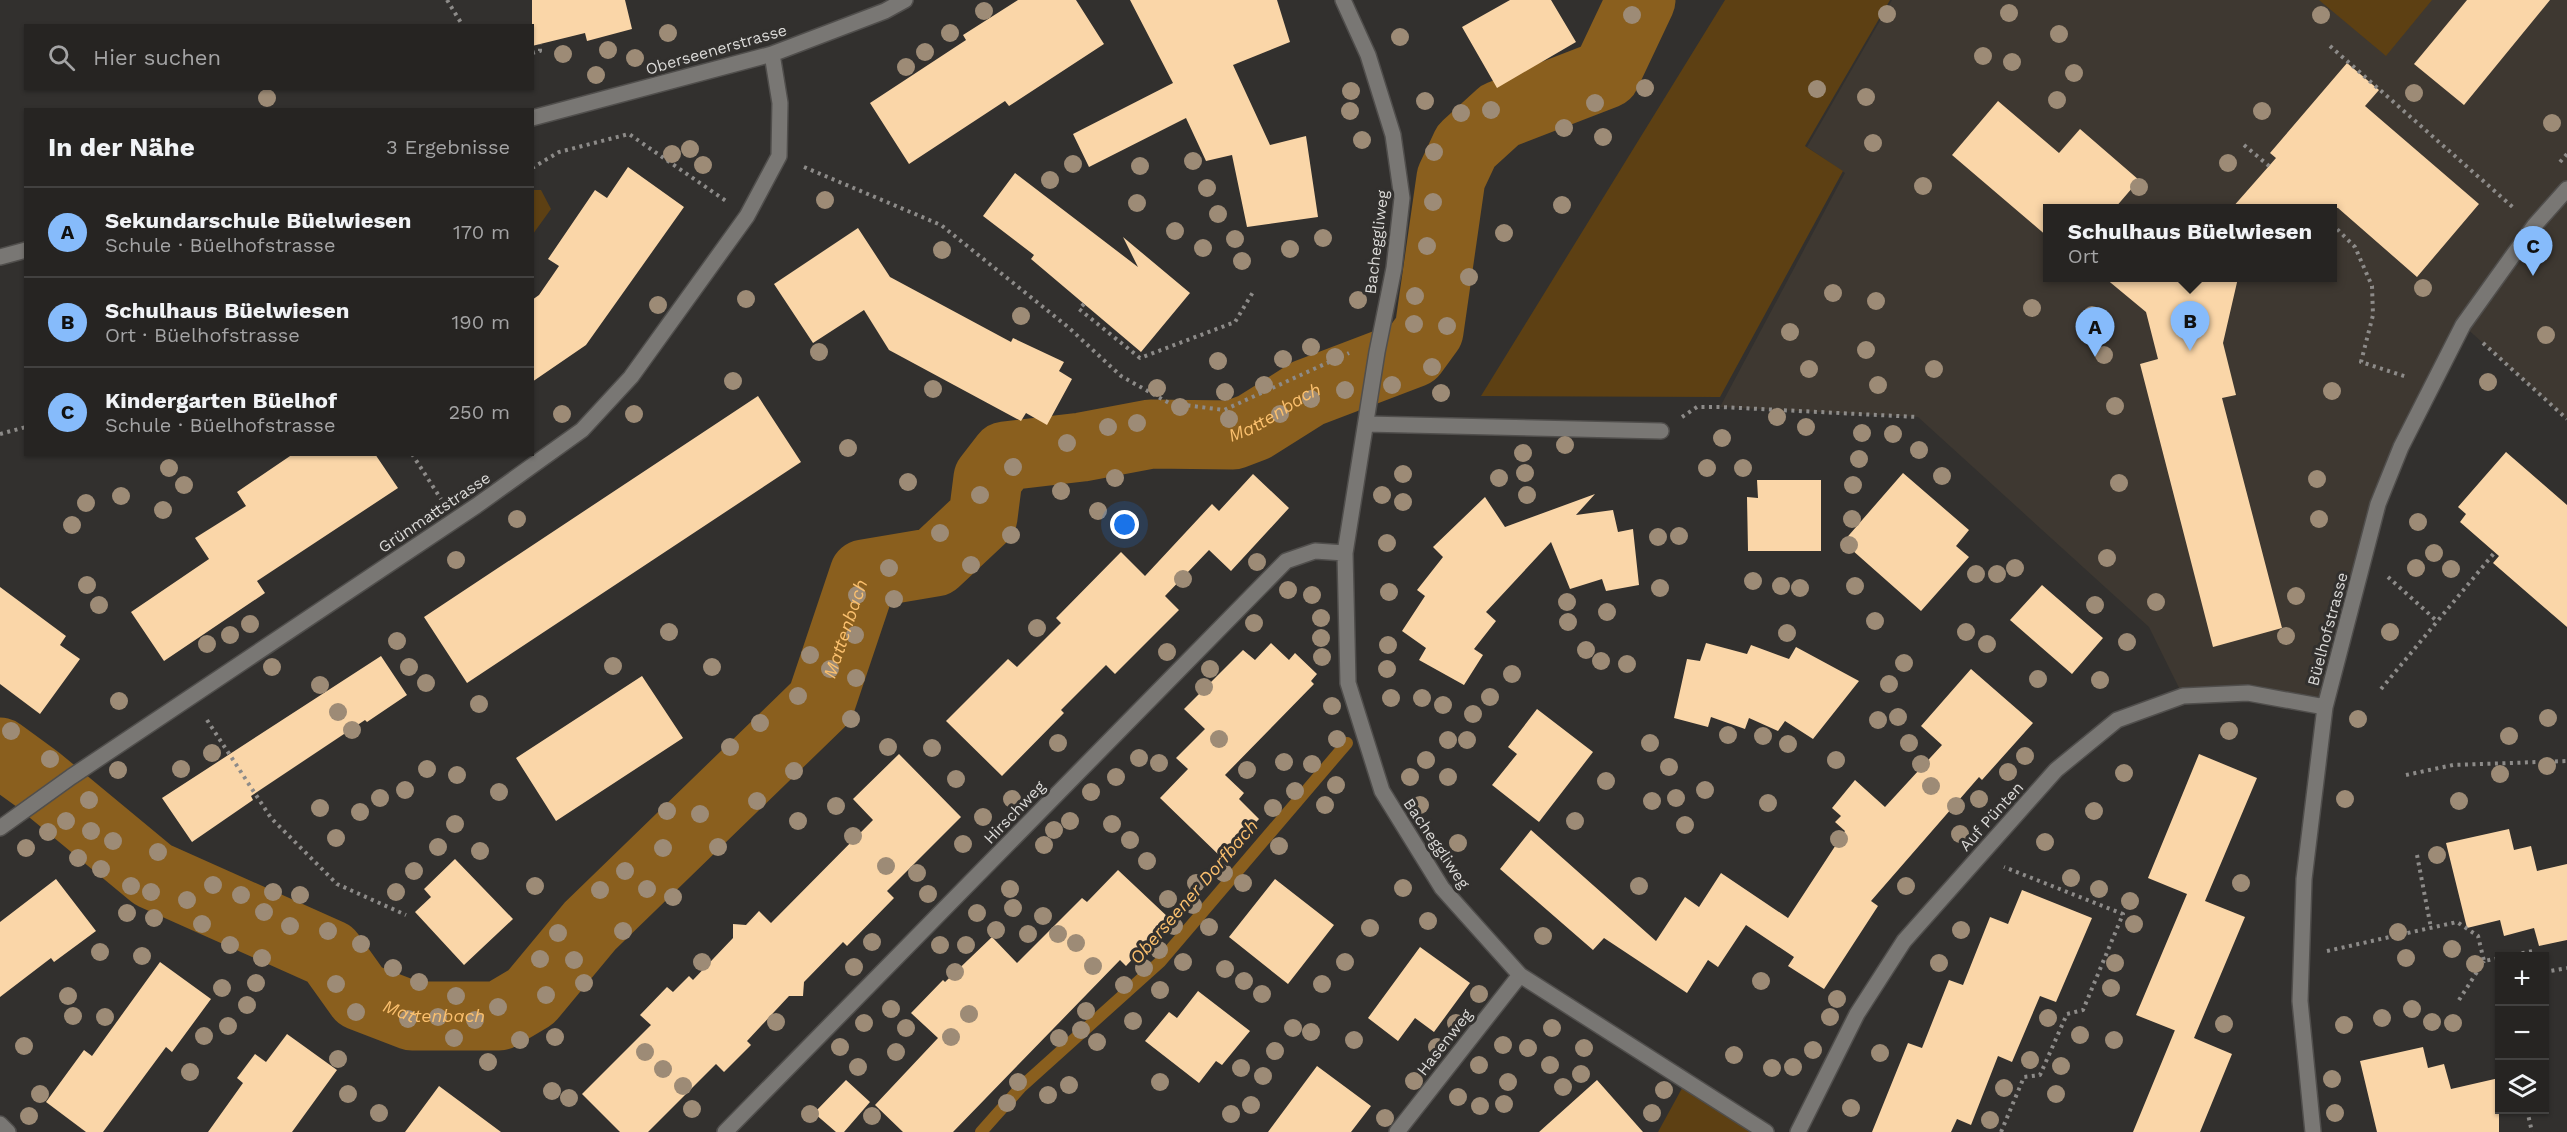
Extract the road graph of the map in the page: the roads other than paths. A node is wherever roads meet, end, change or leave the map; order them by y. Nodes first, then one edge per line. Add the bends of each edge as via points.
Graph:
1 (905, 0) edge
2 (1343, 0) edge
3 (772, 54) junction
4 (534, 117) edge
5 (2567, 189) edge
6 (24, 251) edge
7 (0, 257) edge
8 (1366, 424) junction
9 (1661, 430) road end
10 (1345, 553) junction
11 (2325, 707) junction
12 (0, 828) edge
13 (1520, 975) junction
14 (0, 1124) edge
15 (8, 1132) edge
16 (725, 1132) edge
17 (1397, 1132) edge
18 (1766, 1132) edge
19 (1798, 1132) edge
20 (2313, 1132) edge

1 - 3 street, Oberseenerstrasse
2 - 8 street, Bacheggliweg via 1368,55 1393,135 1402,198 1394,268
3 - 4 street, Oberseenerstrasse
3 - 12 street, Grünmattstrasse via 780,103 779,156 747,216 631,377 582,430
5 - 11 street, Büelhofstrasse via 2534,226 2463,325 2401,447 2378,504
6 - 7 street
8 - 9 street
8 - 10 street, Bacheggliweg
10 - 13 street, Bacheggliweg via 1348,683 1382,791 1442,888
10 - 16 street, Hirschweg via 1315,550 1286,561
11 - 19 street, Auf Pünten via 2248,693 2183,696 2117,720 2056,770 1904,940 1857,1014
11 - 20 street, Büelhofstrasse via 2304,879 2301,956 2300,1001
13 - 17 street, Hasenweg
13 - 18 street, Bacheggliweg
14 - 15 street

